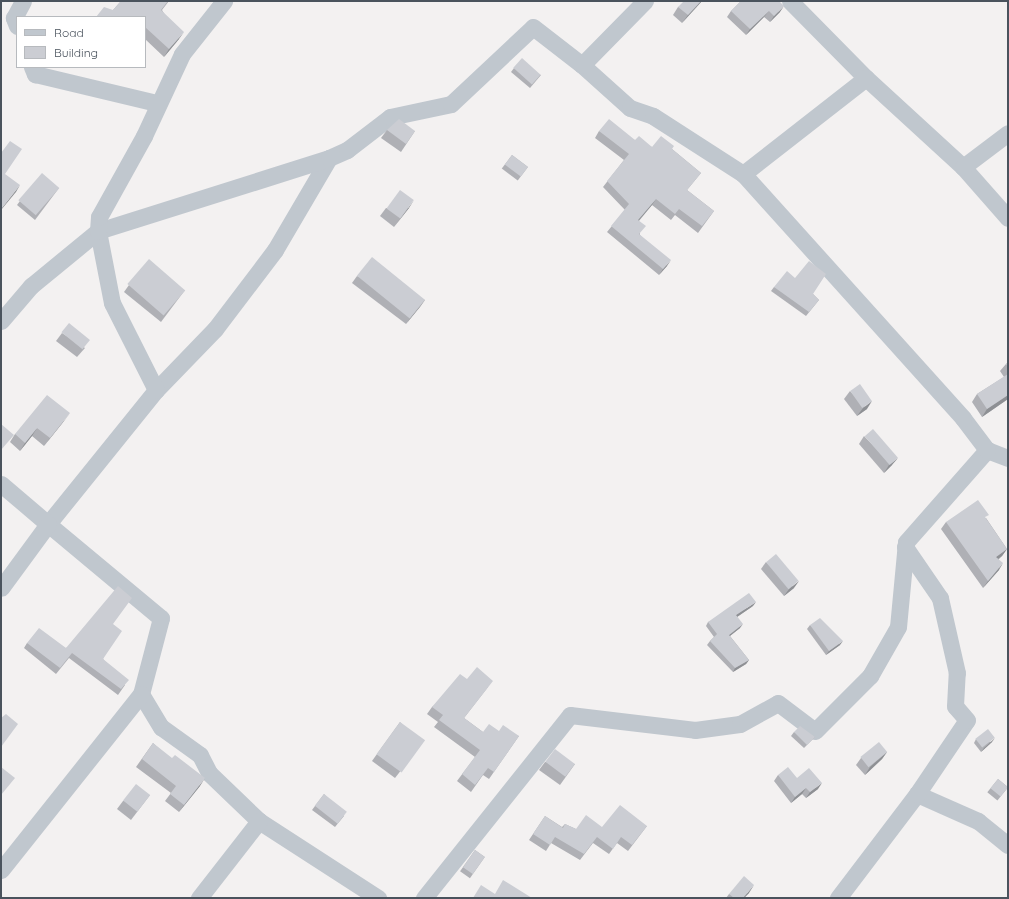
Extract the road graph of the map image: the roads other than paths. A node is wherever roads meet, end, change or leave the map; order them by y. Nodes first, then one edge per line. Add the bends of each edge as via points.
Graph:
1 (23, 1) edge
2 (224, 1) edge
3 (645, 1) edge
4 (790, 1) edge
5 (16, 23) edge
6 (582, 65) junction
7 (32, 68) edge
8 (866, 78) junction
9 (157, 103) junction
10 (1008, 133) edge
11 (329, 158) junction
12 (963, 167) junction
13 (743, 174) junction
14 (1008, 218) edge
15 (98, 231) junction
16 (1, 321) edge
17 (156, 390) junction
18 (987, 450) junction
19 (1008, 458) edge
20 (1, 484) edge
21 (48, 524) junction
22 (904, 547) junction
23 (1, 588) edge
24 (141, 694) junction
25 (917, 794) junction
26 (259, 821) junction
27 (1008, 845) edge
28 (1, 870) edge
29 (199, 898) edge
30 (378, 898) edge
31 (424, 898) edge
32 (838, 898) edge

1 - 5 street via 14,18
2 - 9 street via 182,54
3 - 6 street
4 - 8 street
6 - 11 street via 534,27 451,104 390,117 347,150
6 - 13 street via 630,108 652,116
7 - 9 street via 35,74
8 - 12 street
8 - 13 street
9 - 15 street via 144,136 99,217
10 - 12 street
11 - 15 street
11 - 17 street via 270,256 215,330
12 - 14 street
13 - 18 street via 963,418
15 - 16 street via 31,286
15 - 17 street via 112,303
17 - 21 street
18 - 19 street
18 - 22 street via 913,530
20 - 21 street
21 - 23 street
21 - 24 street via 161,618
22 - 25 street via 940,598 957,673 955,706 967,720
22 - 31 street via 898,627 870,676 815,731 778,702 740,724 695,730 570,715
24 - 26 street via 161,727 200,755 209,773
24 - 28 street
25 - 27 street via 978,822
25 - 32 street
26 - 29 street
26 - 30 street

